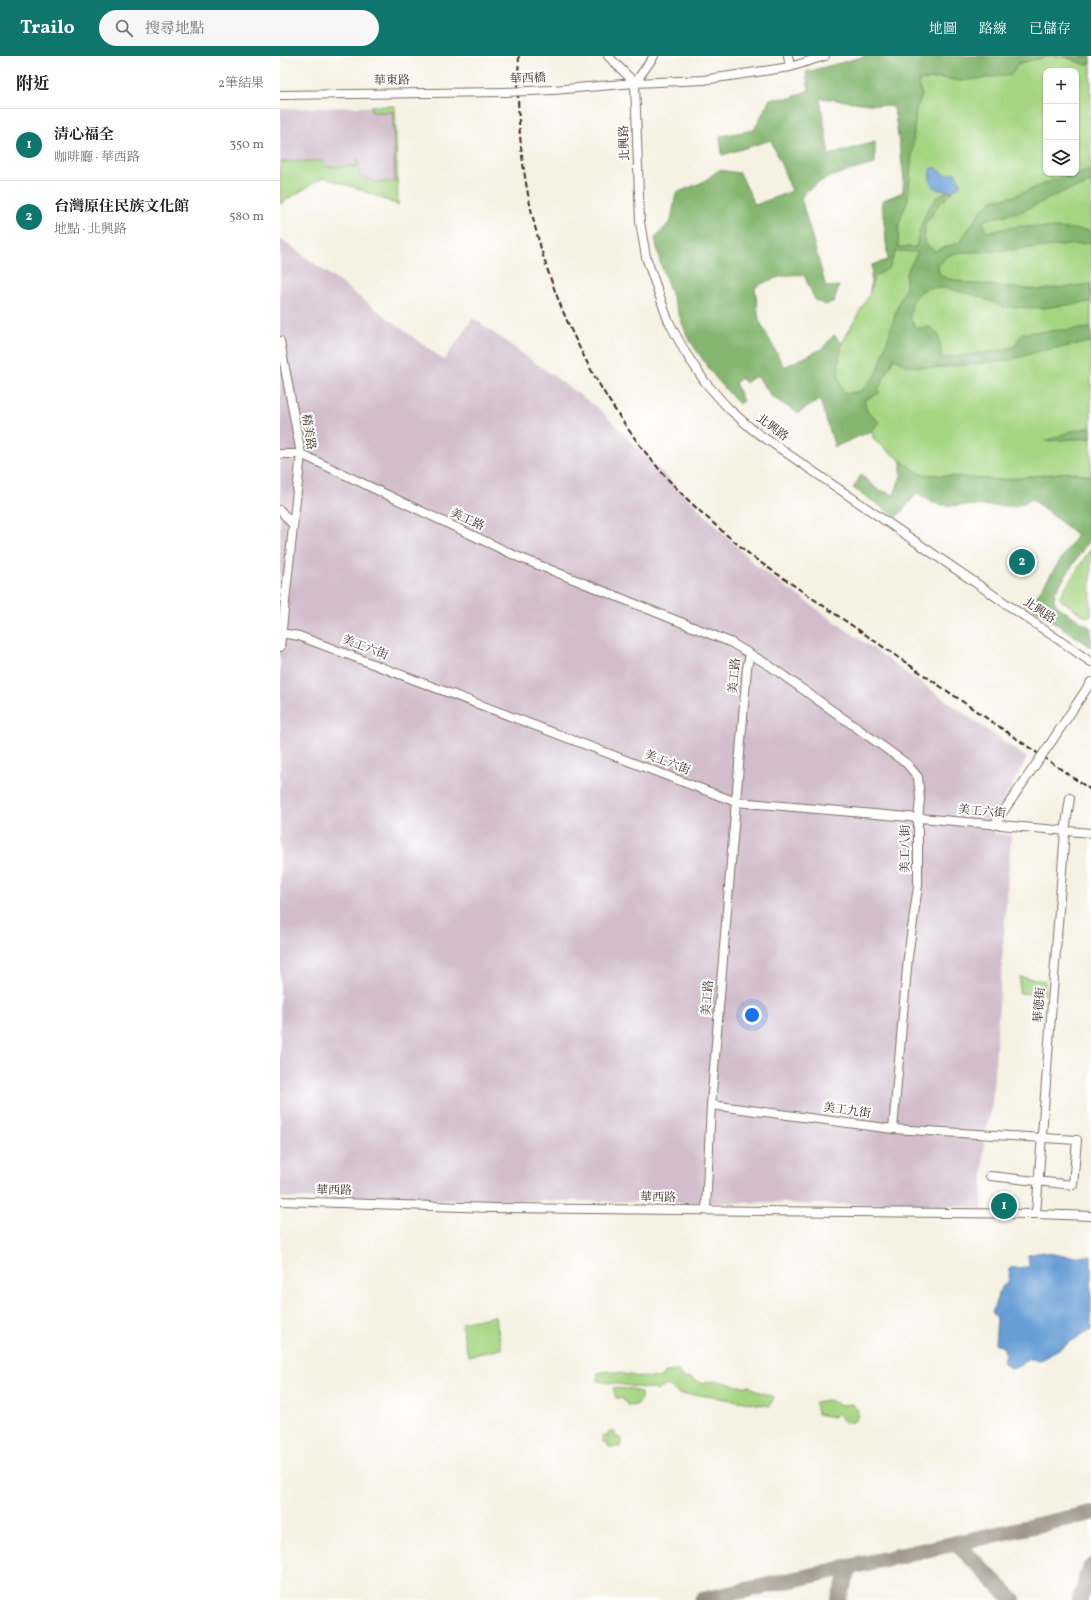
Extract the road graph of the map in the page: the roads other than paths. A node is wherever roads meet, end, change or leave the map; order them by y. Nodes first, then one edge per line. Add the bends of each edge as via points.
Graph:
1 (608, 56) edge
2 (654, 56) edge
3 (788, 56) edge
4 (825, 56) edge
5 (790, 67) junction
6 (635, 83) junction
7 (505, 92) joint
8 (280, 95) edge
9 (280, 341) edge
10 (280, 454) edge
11 (301, 454) junction
12 (280, 510) edge
13 (293, 525) junction
14 (281, 633) edge
15 (280, 647) edge
16 (750, 654) junction
17 (1091, 662) edge
18 (1091, 682) edge
19 (1070, 798) dead end
20 (736, 802) junction
21 (918, 819) junction
22 (994, 825) junction
23 (1065, 831) junction
24 (1091, 833) edge
25 (711, 1105) junction
26 (893, 1129) junction
27 (1042, 1137) junction
28 (990, 1176) dead end
29 (1038, 1182) junction
30 (280, 1201) edge
31 (706, 1210) junction
32 (1036, 1214) junction
33 (1091, 1216) edge

1 - 6 street
2 - 6 street
3 - 5 street
4 - 5 street
5 - 6 street via 703,80
6 - 7 street, 華西橋, bridge
6 - 17 street, 北興路 via 640,222 646,257 668,320 705,382 728,408 753,430
7 - 8 street, 華東路
9 - 11 street, 精美路
10 - 11 street, 美工路
11 - 13 street, 精美路
11 - 16 street, 美工路 via 516,556 730,642
12 - 13 street
13 - 14 street, 精美路
14 - 15 street, 精美路
14 - 20 street, 美工六街 via 299,636
16 - 20 street, 美工路
16 - 21 street, 美工八街 via 906,763 918,777
18 - 22 street, bridge
19 - 23 street, 華德街
20 - 21 street, 美工六街
20 - 25 street, 美工路
21 - 22 street, 美工六街
21 - 26 street, 美工八街 via 918,886 908,957
22 - 23 street, 美工六街
23 - 24 street, 美工六街
23 - 27 street, 華德街
25 - 26 street, 美工九街
25 - 31 street, 美工路
26 - 27 street, 美工九街
27 - 29 street, 華德街
27 - 29 street, 美工九街 via 1077,1140 1074,1185
28 - 29 street
29 - 32 street, 華德街
30 - 31 street, 華西路 via 493,1208
31 - 32 street, 華西路
32 - 33 street, 華西路

